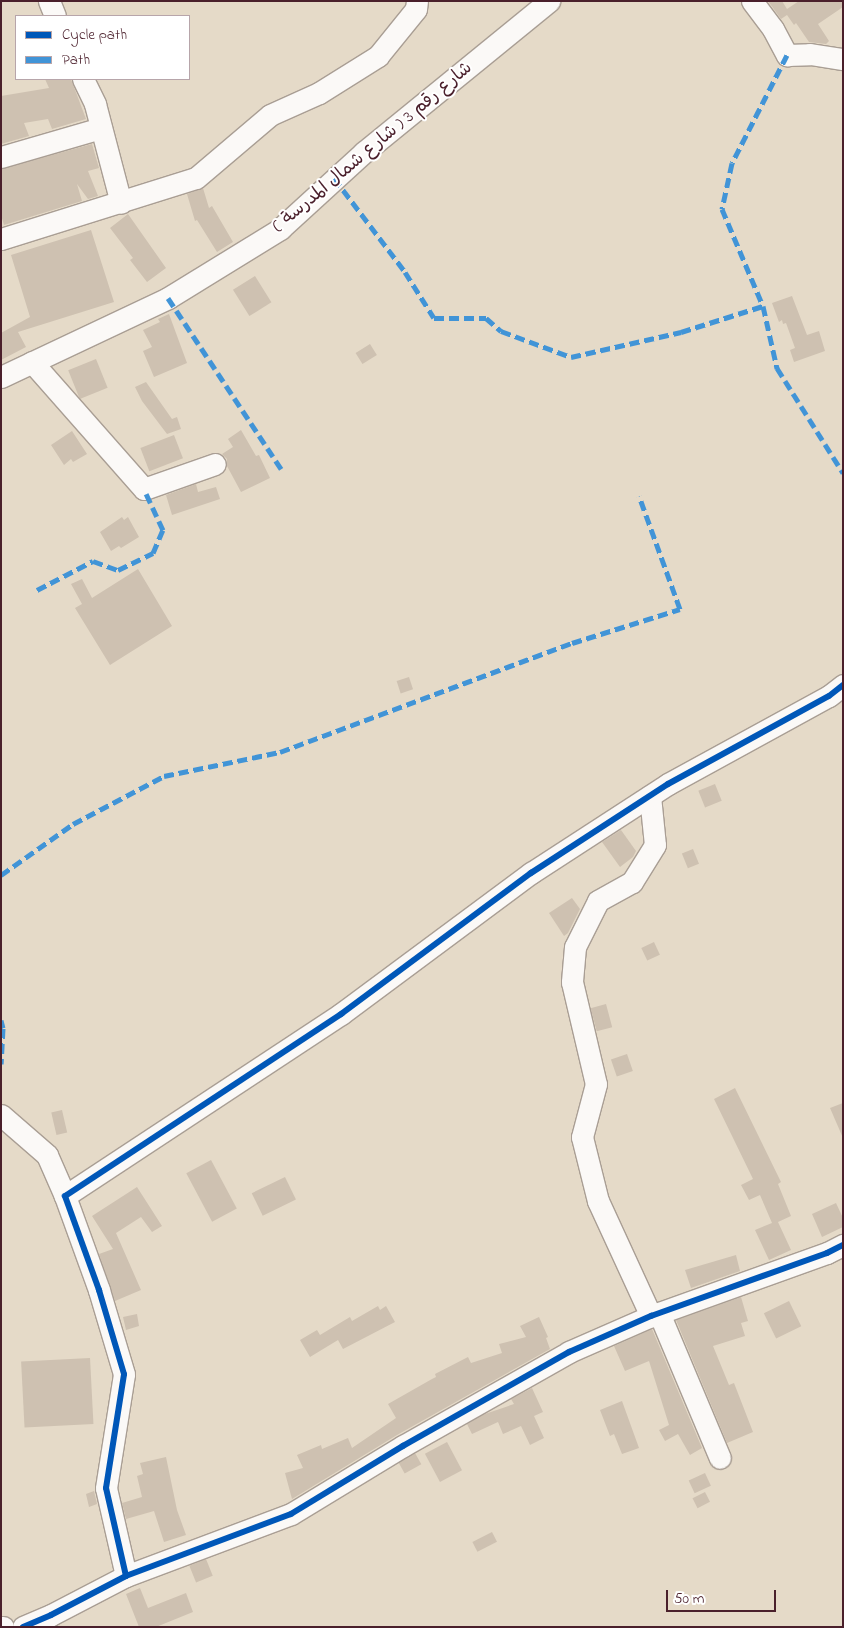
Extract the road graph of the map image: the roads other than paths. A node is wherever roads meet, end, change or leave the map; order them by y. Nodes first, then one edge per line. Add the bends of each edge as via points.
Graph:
1 (49, 1) edge
2 (418, 1) edge
3 (549, 1) edge
4 (752, 1) edge
5 (55, 15) edge
6 (843, 59) edge
7 (83, 80) edge
8 (102, 128) junction
9 (1, 157) edge
10 (121, 202) junction
11 (1, 239) edge
12 (32, 362) junction
13 (1, 377) edge
14 (216, 464) dead end
15 (843, 685) edge
16 (650, 796) junction
17 (1, 1115) edge
18 (65, 1196) junction
19 (843, 1245) edge
20 (655, 1315) junction
21 (720, 1458) dead end
22 (126, 1576) junction
23 (24, 1627) edge

1 - 5 street
2 - 10 street via 416,9 378,56 319,93 270,115 196,178
3 - 12 street, شارع رقم 3 ( شارع شمال المدرسة ) via 364,152 280,229 168,298
4 - 6 street via 773,29 787,56 810,54
7 - 8 street
8 - 9 street
8 - 10 street
10 - 11 street
12 - 13 street, شارع رقم 3 ( شارع شمال المدرسة )
12 - 14 street via 144,489
15 - 16 street via 829,696
16 - 18 street via 532,873 341,1014
16 - 20 street via 655,845 632,882 598,901 575,947 572,982 596,1084 582,1137 598,1201
17 - 18 street via 47,1155
18 - 22 street via 124,1374 106,1488
19 - 20 street
20 - 21 street
20 - 22 street via 569,1352 403,1446 292,1514
22 - 23 street

